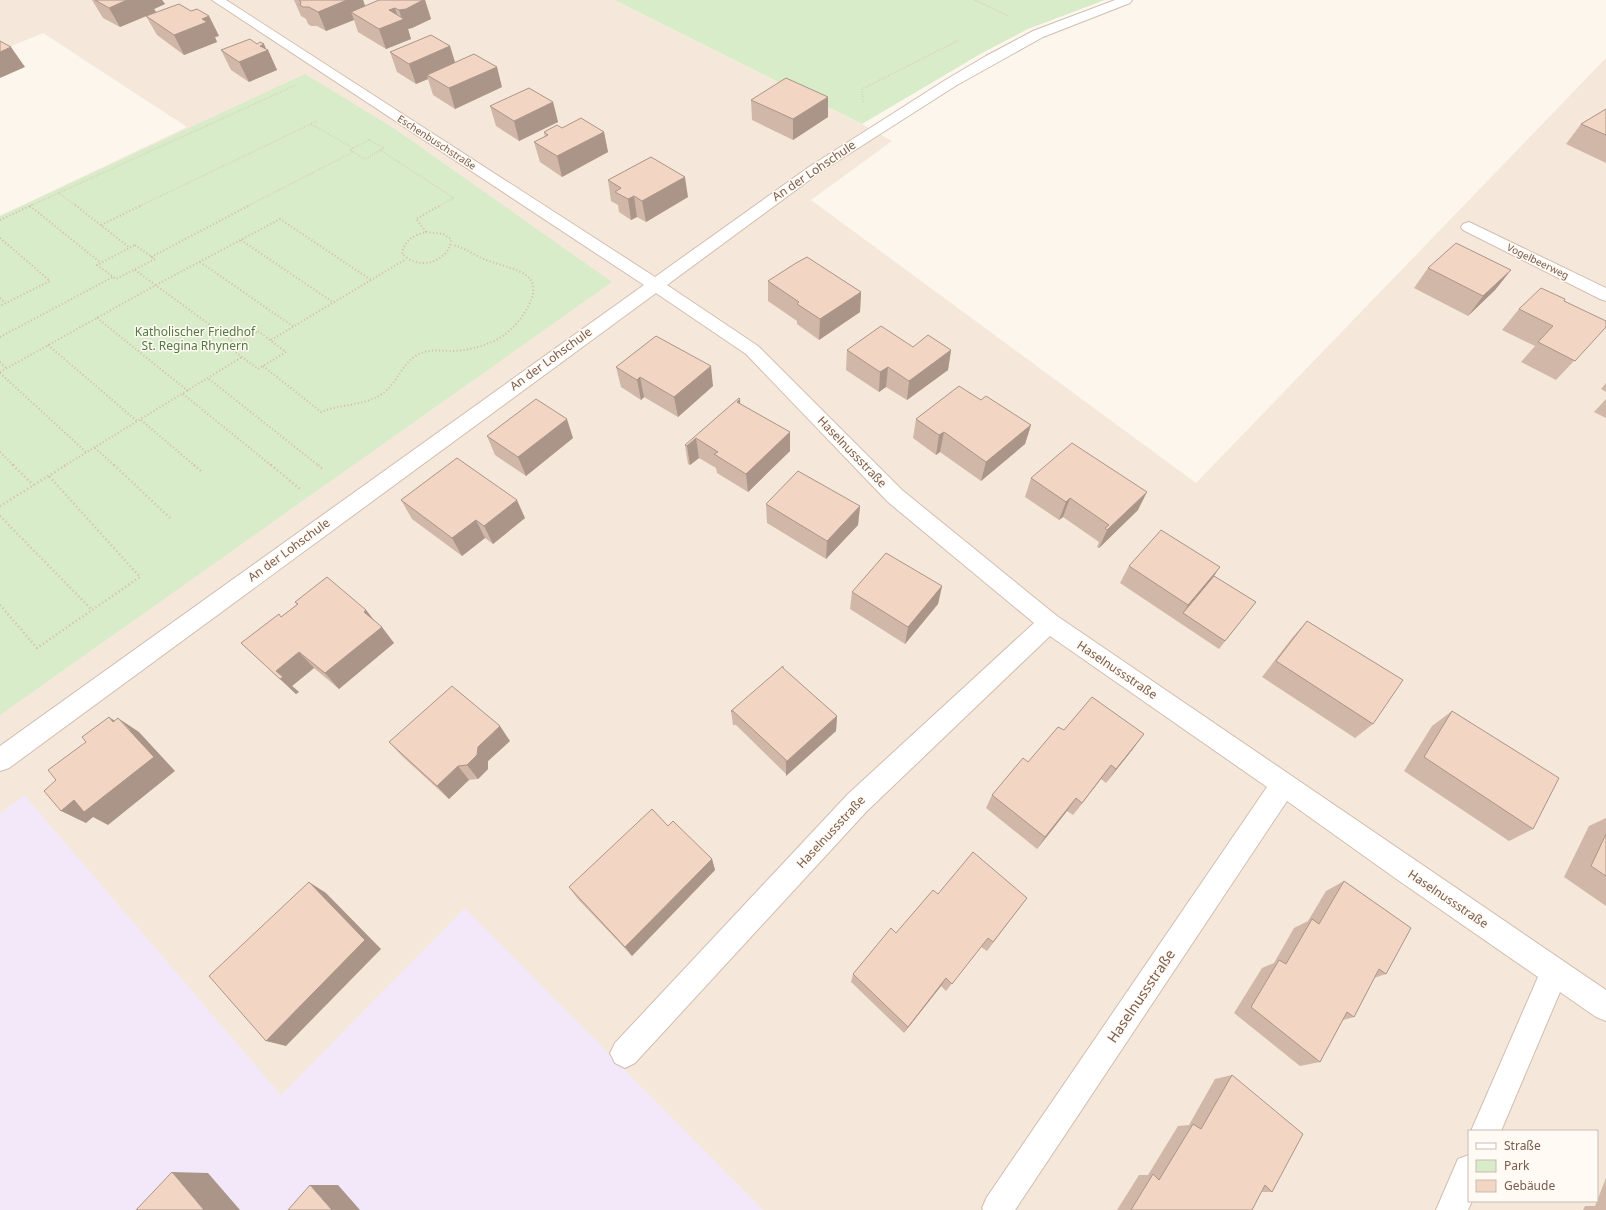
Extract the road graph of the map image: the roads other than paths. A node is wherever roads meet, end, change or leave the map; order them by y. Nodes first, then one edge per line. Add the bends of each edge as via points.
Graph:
1 (218, 0) edge
2 (1126, 0) edge
3 (1469, 228) dead end
4 (654, 284) junction
5 (1606, 295) edge
6 (1049, 623) junction
7 (0, 760) edge
8 (1284, 784) junction
9 (1555, 971) junction
10 (1606, 1007) edge
11 (625, 1053) dead end
12 (1486, 1130) edge
13 (1468, 1172) edge
14 (998, 1208) dead end
15 (1452, 1210) edge

1 - 4 street, Eschenbuschstraße
2 - 4 street, An der Lohschule via 1038,34 952,82 814,170
3 - 5 street, Vogelbeerweg
4 - 6 street, Haselnussstraße via 752,350 894,496
4 - 7 street, An der Lohschule
6 - 8 street, Haselnussstraße
6 - 11 street, Haselnussstraße via 857,803
8 - 9 street, Haselnussstraße
8 - 14 street, Haselnussstraße
9 - 10 street, Haselnussstraße
9 - 12 street
13 - 15 street

